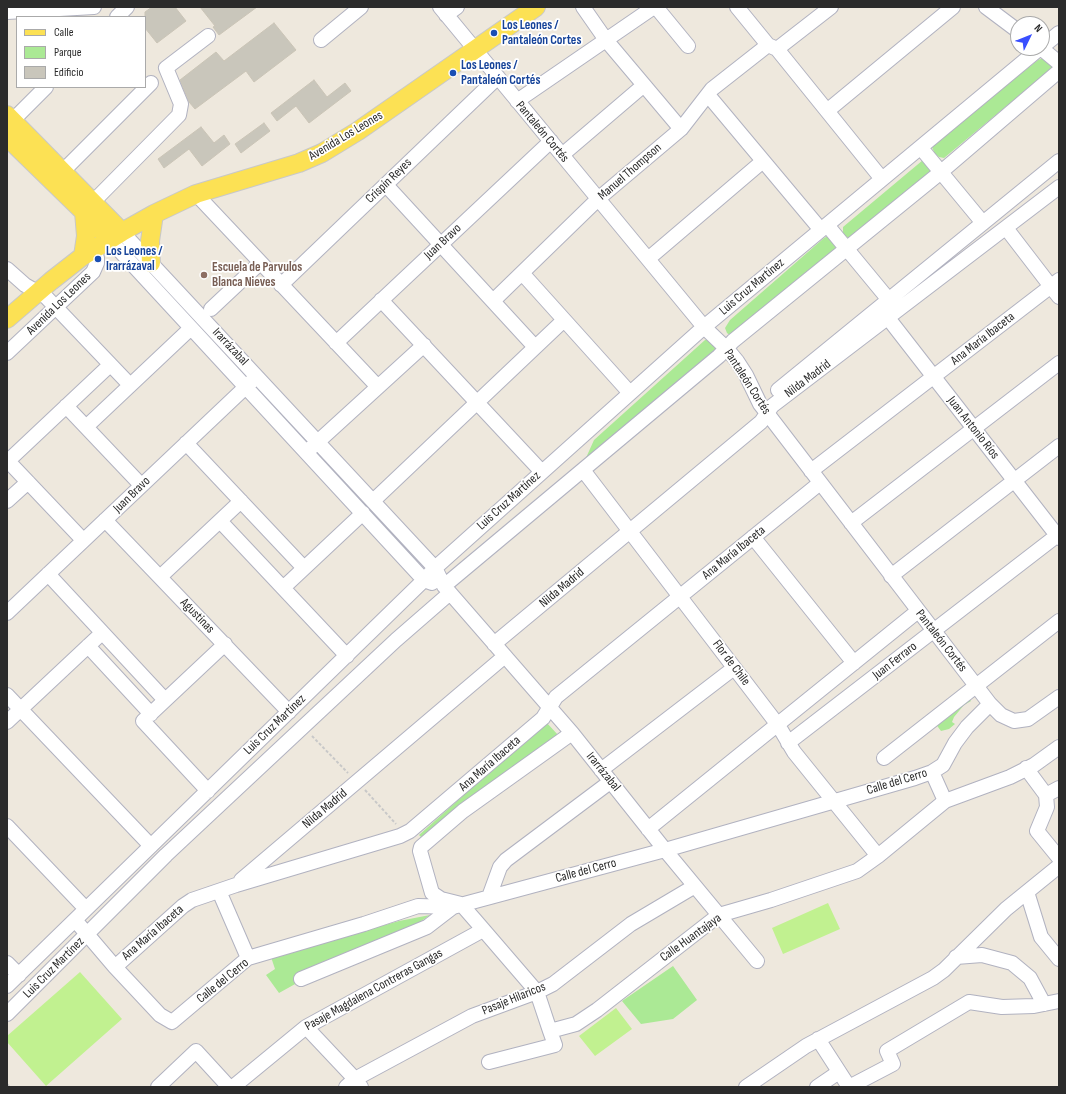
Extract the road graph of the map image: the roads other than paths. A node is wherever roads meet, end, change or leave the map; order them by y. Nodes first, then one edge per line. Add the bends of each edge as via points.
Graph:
1 (94, 7) edge
2 (127, 7) edge
3 (361, 7) edge
4 (536, 7) edge
5 (583, 7) edge
6 (655, 7) edge
7 (737, 7) edge
8 (831, 7) edge
9 (953, 7) edge
10 (986, 7) edge
11 (448, 10) edge
12 (7, 12) edge
13 (118, 16) edge
14 (1010, 25) edge
15 (1059, 33) edge
16 (208, 36) dead end
17 (321, 40) dead end
18 (606, 40) junction
19 (1050, 40) edge
20 (688, 46) dead end
21 (773, 47) junction
22 (475, 49) junction
23 (1031, 56) edge
24 (1050, 56) edge
25 (1059, 63) edge
26 (1059, 71) edge
27 (498, 77) junction
28 (151, 83) dead end
29 (644, 85) junction
30 (45, 88) edge
31 (708, 95) junction
32 (517, 101) junction
33 (827, 111) junction
34 (9, 124) edge
35 (681, 129) junction
36 (550, 141) junction
37 (921, 148) junction
38 (562, 155) junction
39 (763, 161) junction
40 (1059, 161) edge
41 (62, 172) junction
42 (941, 172) junction
43 (882, 179) junction
44 (386, 185) junction
45 (1059, 187) edge
46 (196, 194) junction
47 (598, 199) junction
48 (88, 207) junction
49 (154, 214) junction
50 (983, 223) junction
51 (824, 227) junction
52 (1006, 228) junction
53 (116, 235) junction
54 (441, 244) junction
55 (847, 248) junction
56 (91, 258) junction
57 (648, 259) junction
58 (260, 262) junction
59 (152, 263) junction
60 (7, 269) edge
61 (522, 273) junction
62 (281, 285) junction
63 (1056, 288) edge
64 (38, 292) junction
65 (382, 300) junction
66 (888, 300) junction
67 (493, 301) junction
68 (56, 307) junction
69 (211, 309) dead end
70 (888, 318) junction
71 (7, 319) edge
72 (564, 320) junction
73 (704, 327) junction
74 (191, 328) junction
75 (336, 343) junction
76 (424, 345) junction
77 (535, 347) junction
78 (727, 348) junction
79 (7, 353) edge
80 (1059, 363) edge
81 (110, 365) junction
82 (257, 376) junction
83 (934, 377) junction
84 (130, 385) junction
85 (246, 387) junction
86 (378, 388) junction
87 (630, 393) junction
88 (477, 402) junction
89 (66, 406) junction
90 (764, 409) junction
91 (86, 427) junction
92 (974, 428) junction
93 (318, 442) junction
94 (186, 443) junction
95 (1059, 446) edge
96 (306, 453) junction
97 (7, 461) edge
98 (583, 470) junction
99 (811, 471) junction
100 (542, 472) junction
101 (1014, 481) junction
102 (28, 482) junction
103 (820, 483) junction
104 (141, 485) junction
105 (7, 501) edge
106 (241, 501) junction
107 (373, 501) junction
108 (363, 513) junction
109 (105, 520) junction
110 (220, 521) junction
111 (851, 523) junction
112 (630, 531) junction
113 (1058, 536) edge
114 (753, 537) junction
115 (83, 540) junction
116 (304, 568) junction
117 (435, 568) junction
118 (48, 574) junction
119 (891, 576) junction
120 (160, 577) junction
121 (424, 580) junction
122 (283, 588) junction
123 (447, 590) junction
124 (680, 597) junction
125 (918, 611) junction
126 (7, 613) edge
127 (1059, 621) edge
128 (102, 632) junction
129 (933, 632) junction
130 (224, 644) junction
131 (494, 644) junction
132 (88, 646) junction
133 (346, 656) junction
134 (505, 656) junction
135 (854, 663) junction
136 (734, 668) junction
137 (975, 686) junction
138 (7, 695) edge
139 (1059, 697) edge
140 (165, 700) junction
141 (990, 704) junction
142 (550, 708) junction
143 (21, 709) junction
144 (289, 712) junction
145 (147, 717) junction
146 (7, 722) edge
147 (778, 725) junction
148 (572, 733) junction
149 (788, 743) junction
150 (1059, 748) edge
151 (884, 758) dead end
152 (1026, 768) junction
153 (601, 770) junction
154 (932, 772) junction
155 (610, 782) junction
156 (1059, 788) edge
157 (208, 790) junction
158 (1046, 795) junction
159 (834, 801) junction
160 (945, 801) junction
161 (7, 826) edge
162 (648, 829) junction
163 (151, 846) junction
164 (665, 850) junction
165 (878, 856) junction
166 (1059, 858) edge
167 (1059, 866) edge
168 (236, 885) junction
169 (695, 886) junction
170 (219, 891) junction
171 (1027, 892) junction
172 (488, 897) junction
173 (457, 906) junction
174 (86, 909) junction
175 (719, 915) junction
176 (75, 920) junction
177 (483, 930) junction
178 (87, 935) junction
179 (956, 957) junction
180 (248, 958) junction
181 (1059, 959) edge
182 (757, 961) dead end
183 (7, 963) edge
184 (115, 967) junction
185 (19, 975) junction
186 (301, 979) dead end
187 (7, 986) edge
188 (537, 992) junction
189 (1059, 1001) edge
190 (1044, 1004) junction
191 (7, 1014) edge
192 (306, 1027) junction
193 (550, 1031) junction
194 (818, 1040) junction
195 (489, 1062) dead end
196 (839, 1072) junction
197 (354, 1084) edge
198 (158, 1087) edge
199 (230, 1087) edge
200 (233, 1087) edge
201 (746, 1087) edge
202 (817, 1087) edge

1 - 12 street
2 - 13 street
3 - 17 street
4 - 22 main road, Avenida Los Leones
5 - 18 street
6 - 18 street
6 - 20 street
7 - 21 street
8 - 21 street, Manuel Thompson
9 - 33 street
10 - 14 street
11 - 22 street, Pantaleón Cortés
15 - 19 street, Luis Cruz Martínez
16 - 48 street via 166,68 181,104 179,115
18 - 29 street
18 - 32 street
21 - 31 street, Manuel Thompson via 717,85
21 - 33 street
22 - 27 street, Pantaleón Cortés
22 - 46 main road, Avenida Los Leones via 358,131 322,152 299,163
23 - 37 street, Luis Cruz Martínez
24 - 25 street
26 - 42 street, Luis Cruz Martínez
27 - 32 street, Pantaleón Cortés
27 - 44 street, Crispín Reyes
28 - 41 street
29 - 35 street
29 - 38 street
30 - 34 street
31 - 35 street, Manuel Thompson
31 - 39 street
32 - 36 street, Pantaleón Cortés
33 - 43 street
34 - 41 main road, Irarrázabal
34 - 48 main road, Irarrázabal
35 - 47 street, Manuel Thompson
36 - 38 street, Pantaleón Cortés
36 - 54 street, Juan Bravo
37 - 42 street
37 - 43 street, Luis Cruz Martínez
38 - 47 street, Pantaleón Cortés
39 - 51 street
39 - 57 street
40 - 50 street, Nilda Madrid
41 - 48 main road, Irarrázabal
42 - 50 street
42 - 55 street, Luis Cruz Martínez
43 - 51 street, Luis Cruz Martínez
44 - 54 street
44 - 62 street, Crispín Reyes
45 - 52 street, Nilda Madrid
46 - 49 main road, Avenida Los Leones
46 - 58 street
47 - 57 street, Pantaleón Cortés
47 - 61 street, Manuel Thompson
48 - 53 main road, Irarrázabal
48 - 56 main road via 86,236
49 - 53 main road, Avenida Los Leones
49 - 59 main road via 150,241
50 - 66 street, Nilda Madrid
51 - 55 street
51 - 73 street, Luis Cruz Martínez
52 - 63 street
52 - 70 street, Nilda Madrid
53 - 56 main road, Avenida Los Leones
53 - 59 street, Irarrázabal
53 - 74 street, Irarrázabal
54 - 65 street, Juan Bravo
54 - 67 street
55 - 66 street
55 - 78 street, Luis Cruz Martínez
56 - 64 main road, Avenida Los Leones
56 - 68 street, Avenida Los Leones via 89,276
57 - 73 street, Pantaleón Cortés
58 - 62 street
58 - 69 street
59 - 82 street, Irarrázabal
60 - 64 street via 25,285
61 - 67 street, Manuel Thompson
61 - 72 street
62 - 75 street
63 - 83 street, Ana María Ibaceta
64 - 68 street
64 - 71 main road, Avenida Los Leones
65 - 75 street, Juan Bravo
65 - 76 street
66 - 90 street, Nilda Madrid
67 - 77 street
68 - 79 street, Avenida Los Leones
68 - 81 street
70 - 83 street, Juan Antonio Ríos
70 - 90 street, Nilda Madrid via 772,406
72 - 77 street
72 - 87 street
73 - 78 street, Pantaleón Cortés
73 - 87 street, Luis Cruz Martínez
74 - 84 street
74 - 85 street, Irarrázabal
75 - 86 street
76 - 86 street
76 - 88 street
77 - 88 street
78 - 90 street, Pantaleón Cortés via 746,375
78 - 98 street, Luis Cruz Martínez
80 - 92 street
81 - 84 street
81 - 89 street
82 - 85 street, Juan Bravo
82 - 93 street, Irarrázabal
83 - 92 street, Juan Antonio Ríos
83 - 99 street, Ana María Ibaceta
84 - 91 street
85 - 94 street, Juan Bravo
85 - 96 street, Irarrázabal
86 - 93 street
87 - 100 street, Luis Cruz Martínez
88 - 100 street
88 - 107 street
89 - 91 street
89 - 97 street
90 - 99 street, Pantaleón Cortés
90 - 112 street, Nilda Madrid via 760,422
91 - 104 street
92 - 101 street, Juan Antonio Ríos
92 - 111 street
93 - 96 street
93 - 107 street, Irarrázabal
94 - 104 street, Juan Bravo
94 - 106 street
95 - 101 street
96 - 108 street, Irarrázabal
97 - 102 street
98 - 112 street, Flor de Chile
98 - 123 street, Luis Cruz Martínez
99 - 103 street, Pantaleón Cortés
100 - 117 street, Luis Cruz Martínez
101 - 113 street, Juan Antonio Ríos
101 - 119 street
102 - 105 street
102 - 115 street
103 - 111 street, Pantaleón Cortés
103 - 114 street, Ana María Ibaceta
104 - 109 street, Juan Bravo
106 - 110 street
106 - 116 street
107 - 117 street, Irarrázabal
108 - 116 street
108 - 121 street, Irarrázabal
109 - 115 street, Juan Bravo
109 - 120 street, Agustinas
110 - 120 street
110 - 122 street
111 - 119 street, Pantaleón Cortés
112 - 124 street, Flor de Chile
112 - 131 street, Nilda Madrid
113 - 129 street, Juan Ferraro
114 - 124 street, Ana María Ibaceta
114 - 135 street
115 - 118 street, Juan Bravo
116 - 122 street
117 - 121 street, Luis Cruz Martínez
117 - 123 street, Irarrázabal
118 - 126 street, Juan Bravo
118 - 128 street
119 - 125 street, Pantaleón Cortés
120 - 130 street, Agustinas
121 - 123 street
121 - 133 street, Luis Cruz Martínez
122 - 133 street
123 - 131 street, Irarrázabal
123 - 178 street, Luis Cruz Martínez via 166,855
124 - 136 street, Flor de Chile
124 - 142 street, Ana María Ibaceta via 556,698
125 - 129 street, Pantaleón Cortés
125 - 135 street, Juan Ferraro
127 - 137 street
128 - 132 street
128 - 140 street
129 - 137 street, Pantaleón Cortés
129 - 149 street, Juan Ferraro
130 - 140 street
130 - 144 street, Agustinas
131 - 134 street, Irarrázabal
132 - 143 street
132 - 145 street
133 - 144 street, Luis Cruz Martínez
134 - 142 street, Irarrázabal
134 - 168 street, Nilda Madrid
135 - 147 street, Juan Ferraro
136 - 147 street, Flor de Chile
136 - 153 street
137 - 141 street, Pantaleón Cortés
137 - 151 street
138 - 143 street
139 - 141 street, Pantaleón Cortés via 1028,719 1014,721 1001,715
140 - 145 street
141 - 154 street, Calle del Cerro via 967,727 943,765
142 - 148 street, Irarrázabal
142 - 168 street, Ana María Ibaceta via 543,718 410,832
143 - 146 street
143 - 163 street
144 - 157 street, Luis Cruz Martínez
145 - 157 street
147 - 149 street, Flor de Chile
147 - 162 street, Juan Ferraro
148 - 153 street, Irarrázabal
148 - 173 street via 463,811 421,846 420,852 432,893 441,900
149 - 159 street, Flor de Chile
150 - 152 street, Calle Huantajaya
152 - 158 street
152 - 160 street, Calle Huantajaya via 1010,777
153 - 155 street, Irarrázabal
154 - 159 street, Calle del Cerro
154 - 160 street
155 - 162 street, Irarrázabal
155 - 172 street via 506,860 500,866
156 - 158 street
157 - 163 street, Luis Cruz Martínez
158 - 166 street via 1047,807 1037,831
159 - 164 street, Calle del Cerro
159 - 165 street, Flor de Chile
160 - 165 street, Calle Huantajaya
161 - 174 street
162 - 164 street, Irarrázabal
163 - 174 street, Luis Cruz Martínez
164 - 169 street, Irarrázabal
164 - 172 street, Calle del Cerro
165 - 175 street, Calle Huantajaya via 857,871
167 - 171 street
168 - 170 street, Ana María Ibaceta
169 - 175 street, Irarrázabal
169 - 188 street, Pasaje Hilaricos via 631,924 553,984
170 - 180 street
170 - 184 street, Ana María Ibaceta via 192,900 183,906
171 - 179 street
171 - 181 street via 1041,937
172 - 173 street, Calle del Cerro
173 - 177 street
173 - 180 street, Calle del Cerro via 418,906
173 - 186 street via 427,927
174 - 176 street, Luis Cruz Martínez
175 - 182 street, Irarrázabal
175 - 193 street, Calle Huantajaya via 597,1010 576,1024
176 - 178 street
176 - 185 street, Luis Cruz Martínez
177 - 188 street
177 - 192 street, Pasaje Magdalena Contreras Gangas
178 - 184 street
178 - 191 street, Luis Cruz Martínez
179 - 190 street via 982,955 1012,963 1030,978
179 - 194 street via 933,978
180 - 184 street, Calle del Cerro via 172,1022 160,1015
183 - 185 street
185 - 187 street, Luis Cruz Martínez
188 - 193 street
188 - 197 street, Pasaje Hilaricos via 472,1016
189 - 190 street
190 - 196 street via 1002,1007 969,1002 887,1051 893,1064 849,1087
192 - 197 street
192 - 200 street, Pasaje Magdalena Contreras Gangas
193 - 195 street via 554,1045
194 - 196 street
194 - 201 street
196 - 202 street
198 - 199 street via 196,1052

